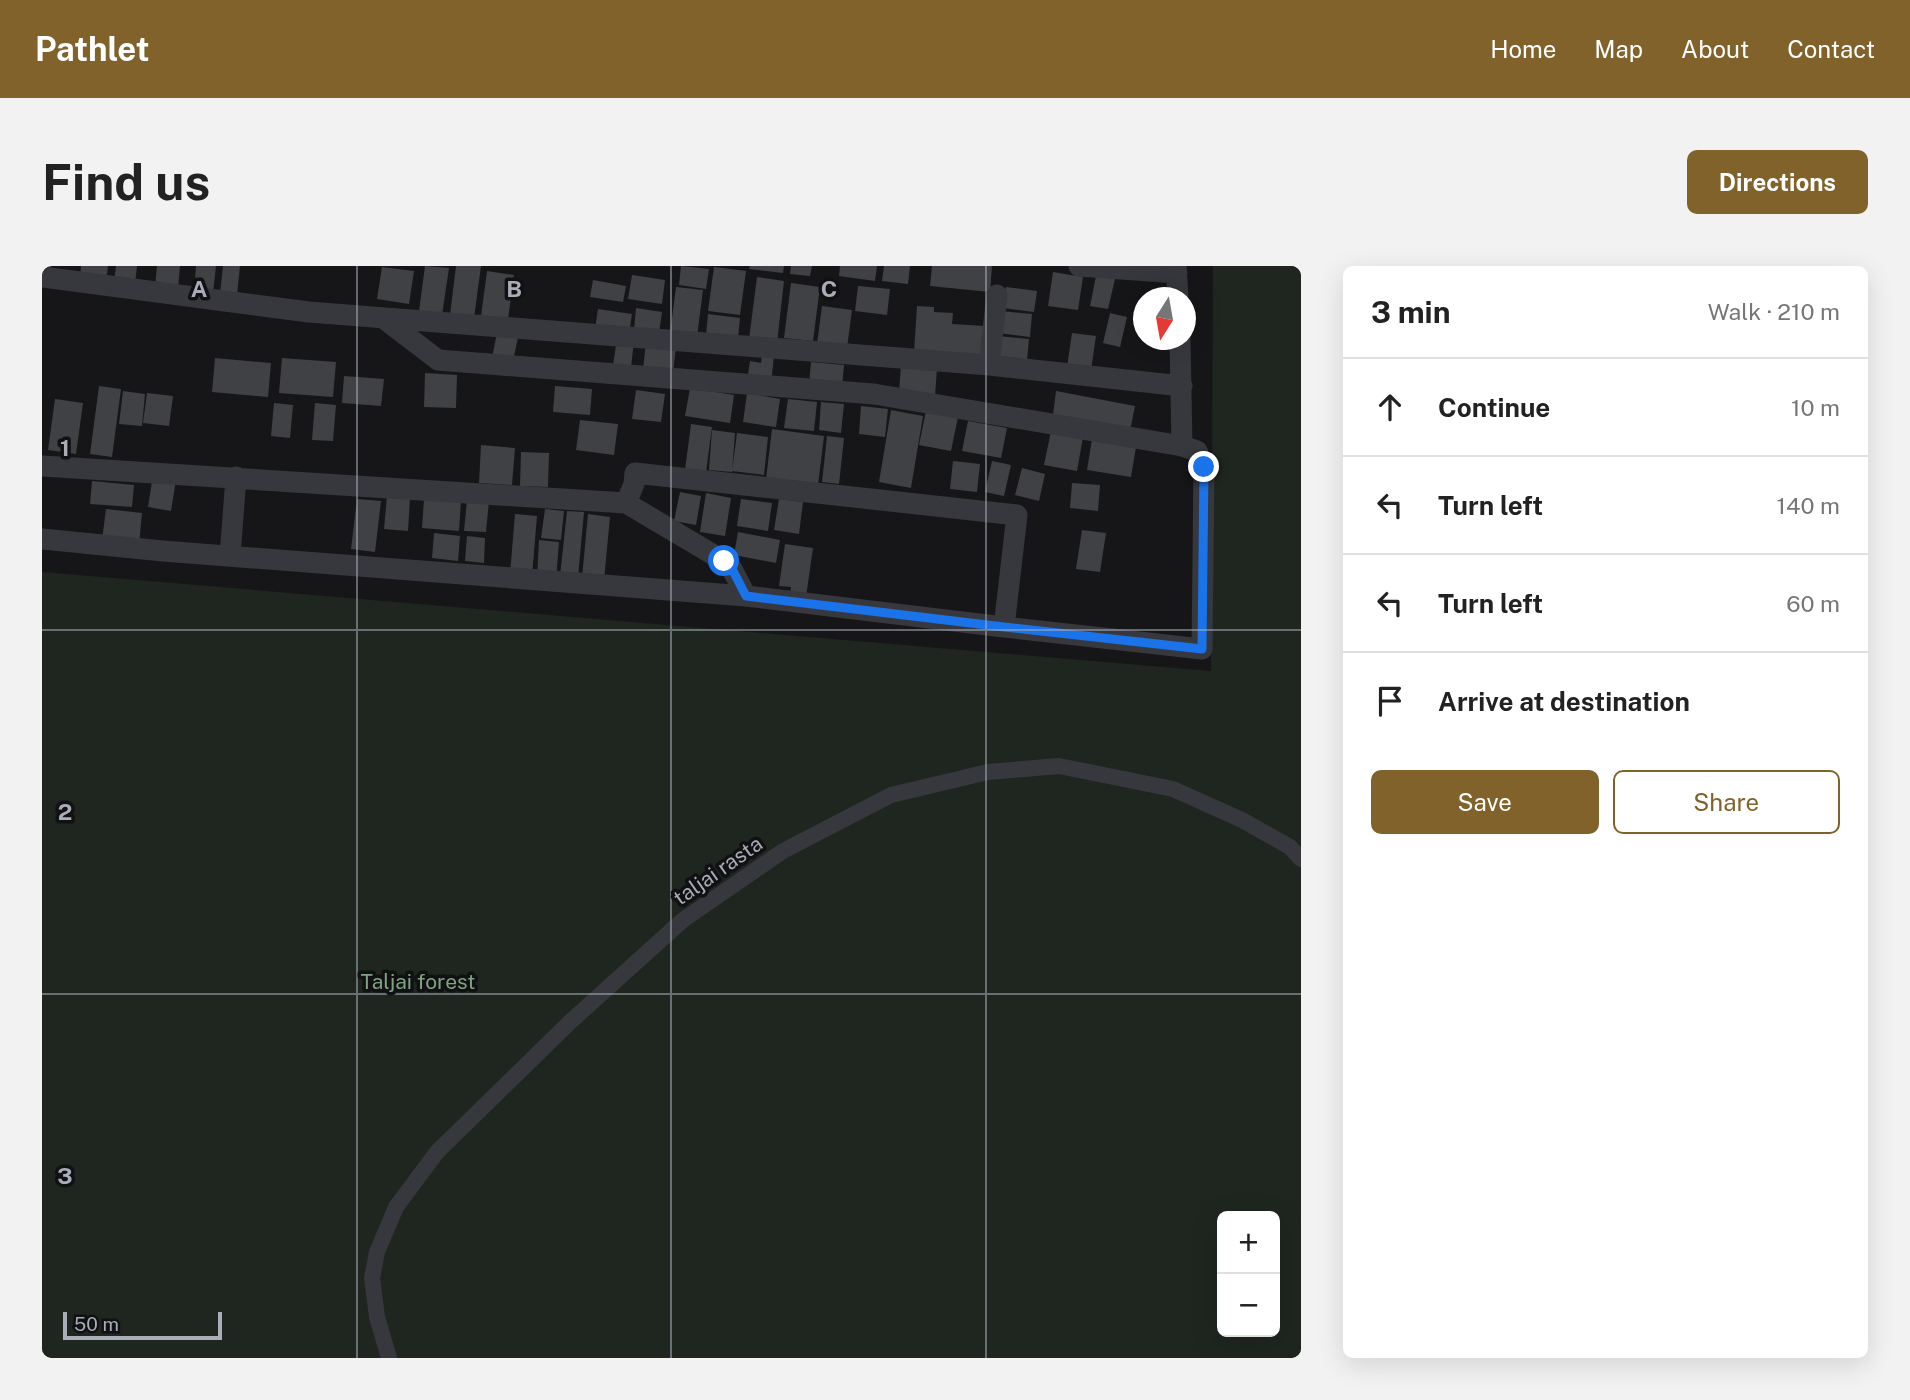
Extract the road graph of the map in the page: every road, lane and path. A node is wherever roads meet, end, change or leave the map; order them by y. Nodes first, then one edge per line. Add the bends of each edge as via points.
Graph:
1 (1079, 266) edge
2 (1176, 269) edge
3 (42, 277) edge
4 (1177, 287) edge
5 (997, 295) dead end
6 (382, 317) junction
7 (1180, 350) edge
8 (989, 365) junction
9 (1182, 386) junction
10 (1182, 446) junction
11 (42, 466) edge
12 (236, 477) junction
13 (626, 503) junction
14 (42, 539) edge
15 (230, 556) junction
16 (746, 596) junction
17 (1004, 627) junction
18 (1301, 859) edge
19 (388, 1358) edge

1 - 2 street
2 - 4 street
3 - 6 street via 309,312
5 - 8 street
6 - 8 street
6 - 10 street via 438,360 874,394
7 - 9 street
8 - 9 street
9 - 10 street
10 - 17 street via 1198,451 1204,467 1202,649
11 - 12 street
12 - 13 street
12 - 15 street
13 - 16 street via 724,561
13 - 17 street via 635,473 1017,515
14 - 15 street
15 - 16 street
16 - 17 street
18 - 19 street, taljai rasta via 1290,847 1242,820 1173,789 1059,766 988,772 891,795 783,851 682,920 437,1152 396,1207 377,1252 372,1278

